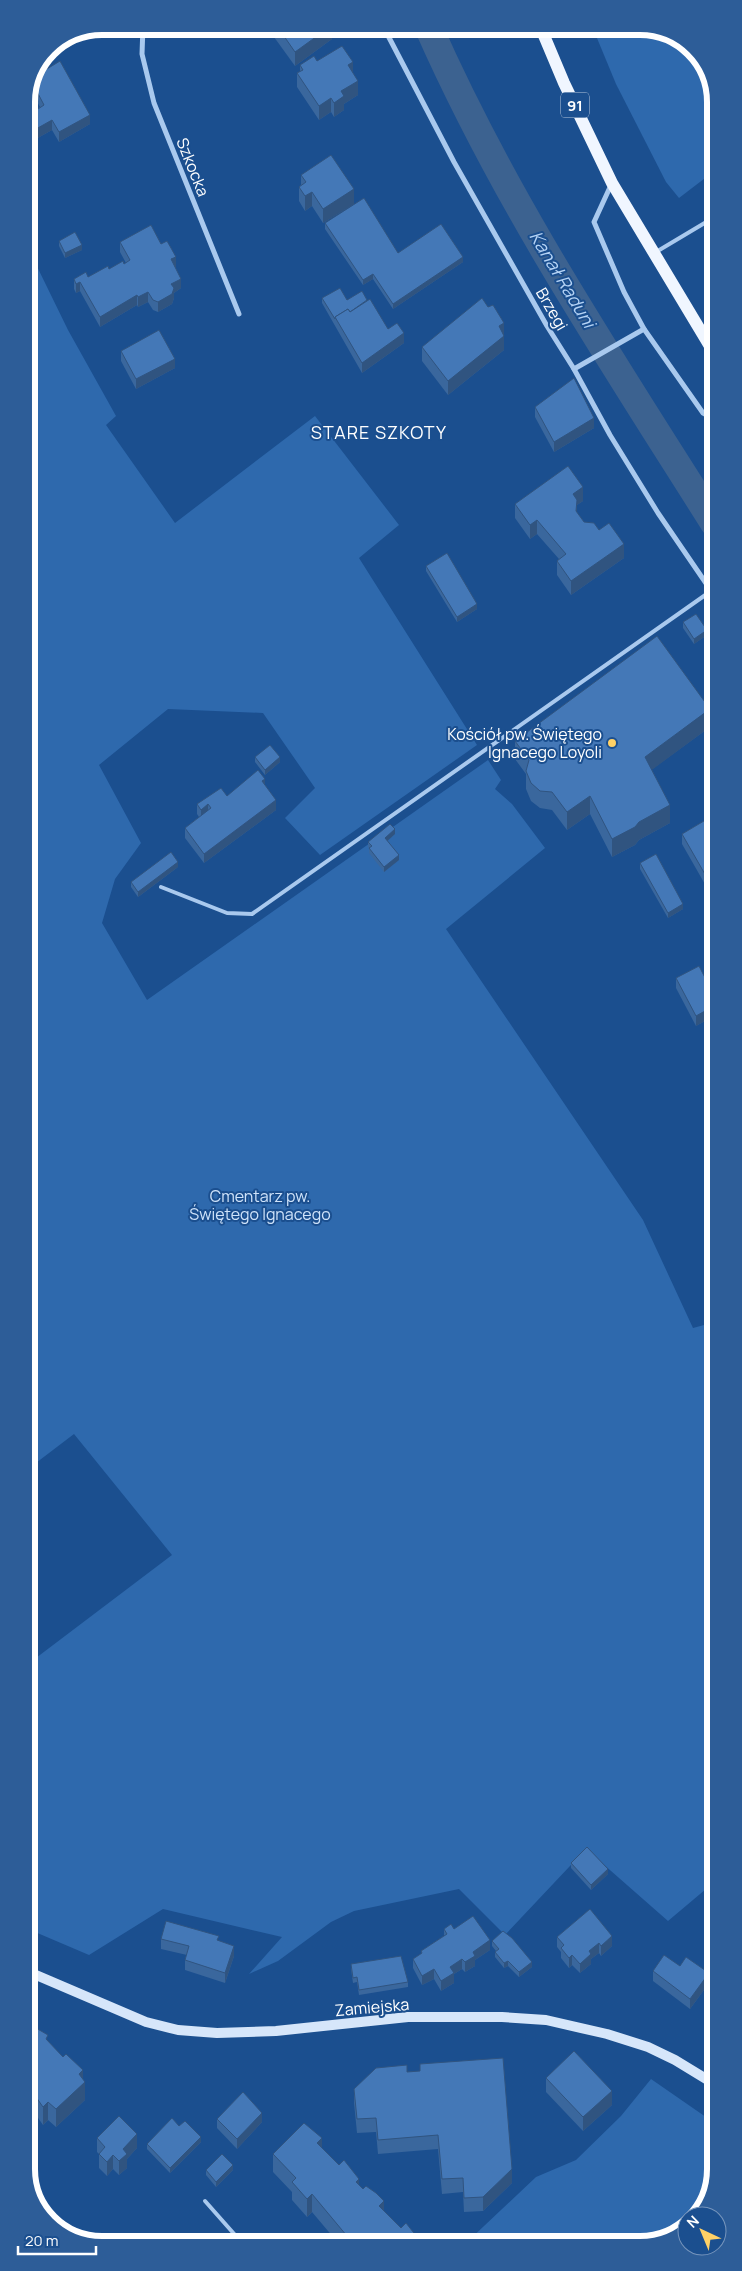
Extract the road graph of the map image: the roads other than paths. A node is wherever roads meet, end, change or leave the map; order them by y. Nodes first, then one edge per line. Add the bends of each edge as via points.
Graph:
1 (143, 35) edge
2 (388, 35) edge
3 (544, 35) edge
4 (612, 183) junction
5 (707, 222) edge
6 (654, 253) junction
7 (239, 314) dead end
8 (644, 329) junction
9 (707, 341) edge
10 (574, 369) junction
11 (707, 415) edge
12 (707, 586) edge
13 (707, 596) edge
14 (161, 887) dead end
15 (35, 1975) edge
16 (707, 2079) edge
17 (205, 2201) dead end
18 (236, 2236) edge

1 - 7 street, Szkocka via 142,54 154,103
2 - 10 street, Brzegi via 454,162
3 - 4 main road, 91
4 - 6 main road, 91
4 - 8 street via 594,222
5 - 6 lane
6 - 9 main road, 91
8 - 10 street
8 - 11 street
10 - 12 street, Brzegi via 610,435
13 - 14 lane via 252,914 228,913
15 - 16 street, Zamiejska via 146,2022 208,2033 276,2031 408,2017 546,2020 648,2047
17 - 18 lane

